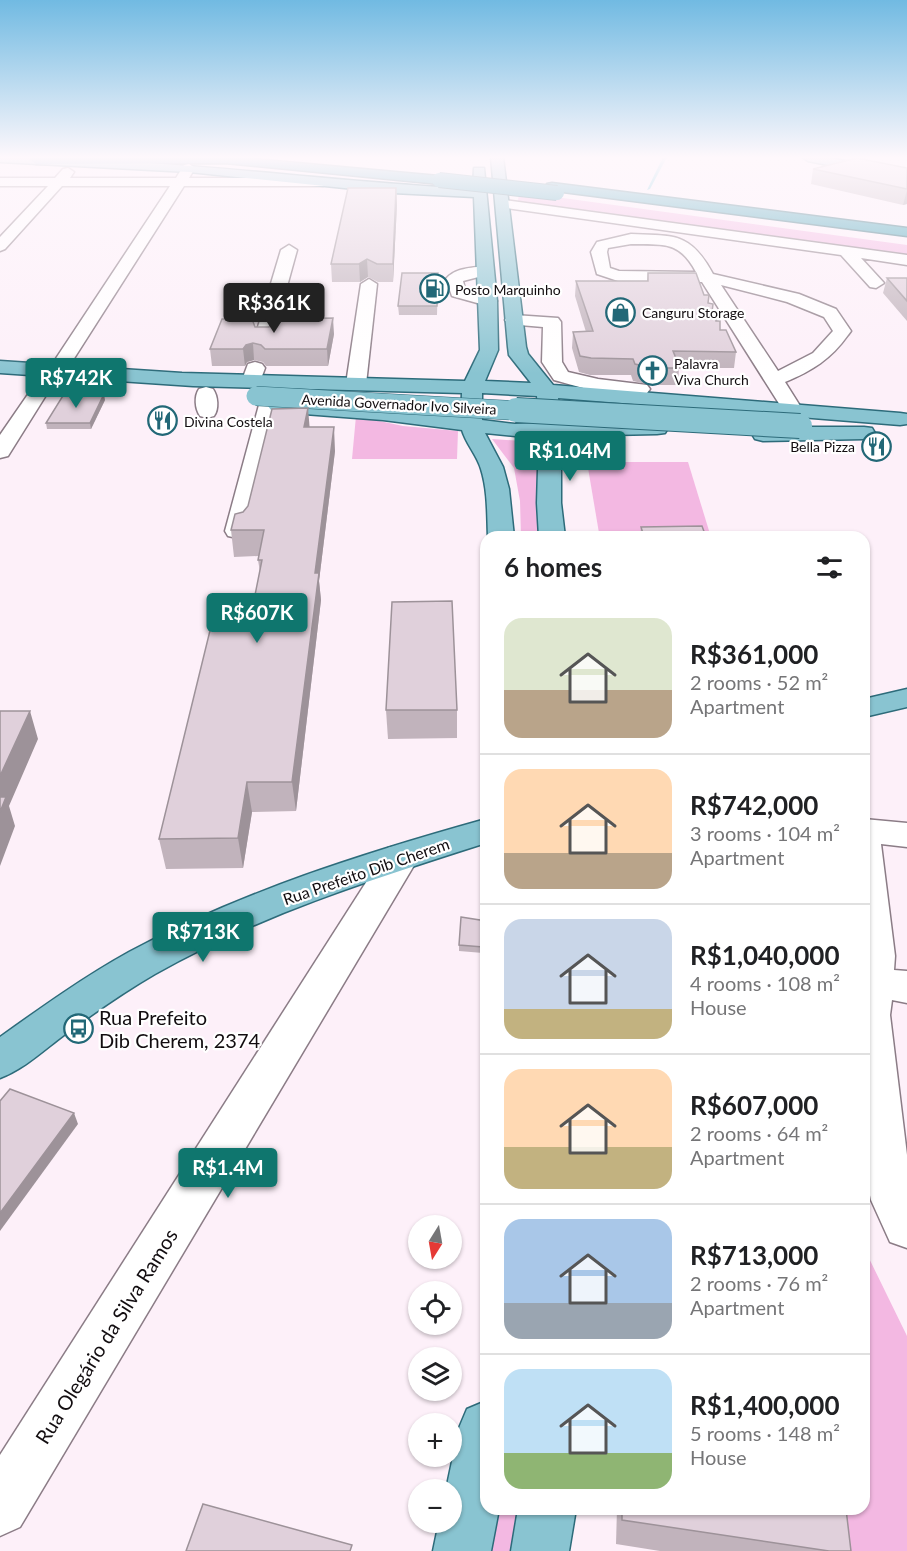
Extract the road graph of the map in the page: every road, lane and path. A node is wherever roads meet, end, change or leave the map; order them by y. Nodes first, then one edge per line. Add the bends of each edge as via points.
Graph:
1 (15, 229) edge
2 (149, 229) edge
3 (482, 229) edge
4 (506, 229) edge
5 (685, 229) edge
6 (832, 229) edge
7 (885, 229) edge
8 (907, 232) edge
9 (907, 240) edge
10 (0, 246) edge
11 (289, 250) dead end
12 (846, 252) junction
13 (907, 260) edge
14 (484, 271) junction
15 (907, 273) edge
16 (707, 277) junction
17 (369, 284) edge
18 (488, 301) junction
19 (514, 320) junction
20 (264, 337) edge
21 (0, 367) edge
22 (0, 374) edge
23 (52, 374) junction
24 (772, 380) junction
25 (356, 384) junction
26 (259, 386) junction
27 (473, 386) junction
28 (640, 389) edge
29 (546, 390) junction
30 (797, 416) junction
31 (472, 426) junction
32 (901, 426) edge
33 (550, 431) junction
34 (0, 451) edge
35 (237, 531) edge
36 (500, 531) edge
37 (551, 531) edge
38 (907, 698) edge
39 (870, 707) edge
40 (870, 832) edge
41 (480, 835) edge
42 (907, 835) edge
43 (401, 857) junction
44 (870, 927) edge
45 (890, 985) edge
46 (0, 1060) edge
47 (903, 1209) edge
48 (480, 1459) edge
49 (0, 1507) edge
50 (546, 1515) edge
51 (462, 1551) edge
52 (540, 1551) edge

1 - 10 street
2 - 23 street
3 - 14 main road
4 - 19 main road
5 - 12 street
6 - 9 highway
7 - 8 highway
11 - 20 street
12 - 13 street
12 - 15 street via 871,277
14 - 18 main road
14 - 18 street via 454,279 458,292
16 - 16 street via 692,252 678,244 631,239 602,245 599,252 603,271 618,276
16 - 24 street
16 - 24 street via 793,298 830,313 842,331 808,367
17 - 25 street
18 - 27 main road via 489,350
19 - 28 street via 552,322 552,362 561,376
19 - 29 main road via 519,356
21 - 23 main road
22 - 23 main road
23 - 26 main road
23 - 26 main road via 206,402
23 - 34 street
24 - 30 street
25 - 26 main road
25 - 27 main road
26 - 30 main road, Avenida Governador Ivo Silveira, bridge
26 - 31 main road via 383,414
26 - 35 street
27 - 29 main road
27 - 31 main road
29 - 30 main road
29 - 33 main road
30 - 32 main road, Avenida Governador Ivo Silveira
31 - 33 main road
31 - 36 main road via 492,467
32 - 33 main road via 794,435 628,427
33 - 37 main road
38 - 39 main road
40 - 42 street
41 - 43 main road, Rua Prefeito Dib Cherem
43 - 46 main road, Rua Prefeito Dib Cherem via 267,904 163,951 110,982
43 - 49 street, Rua Olegário da Silva Ramos
44 - 45 street via 876,956
45 - 47 street via 870,1015 882,1146
48 - 51 main road
50 - 52 main road

